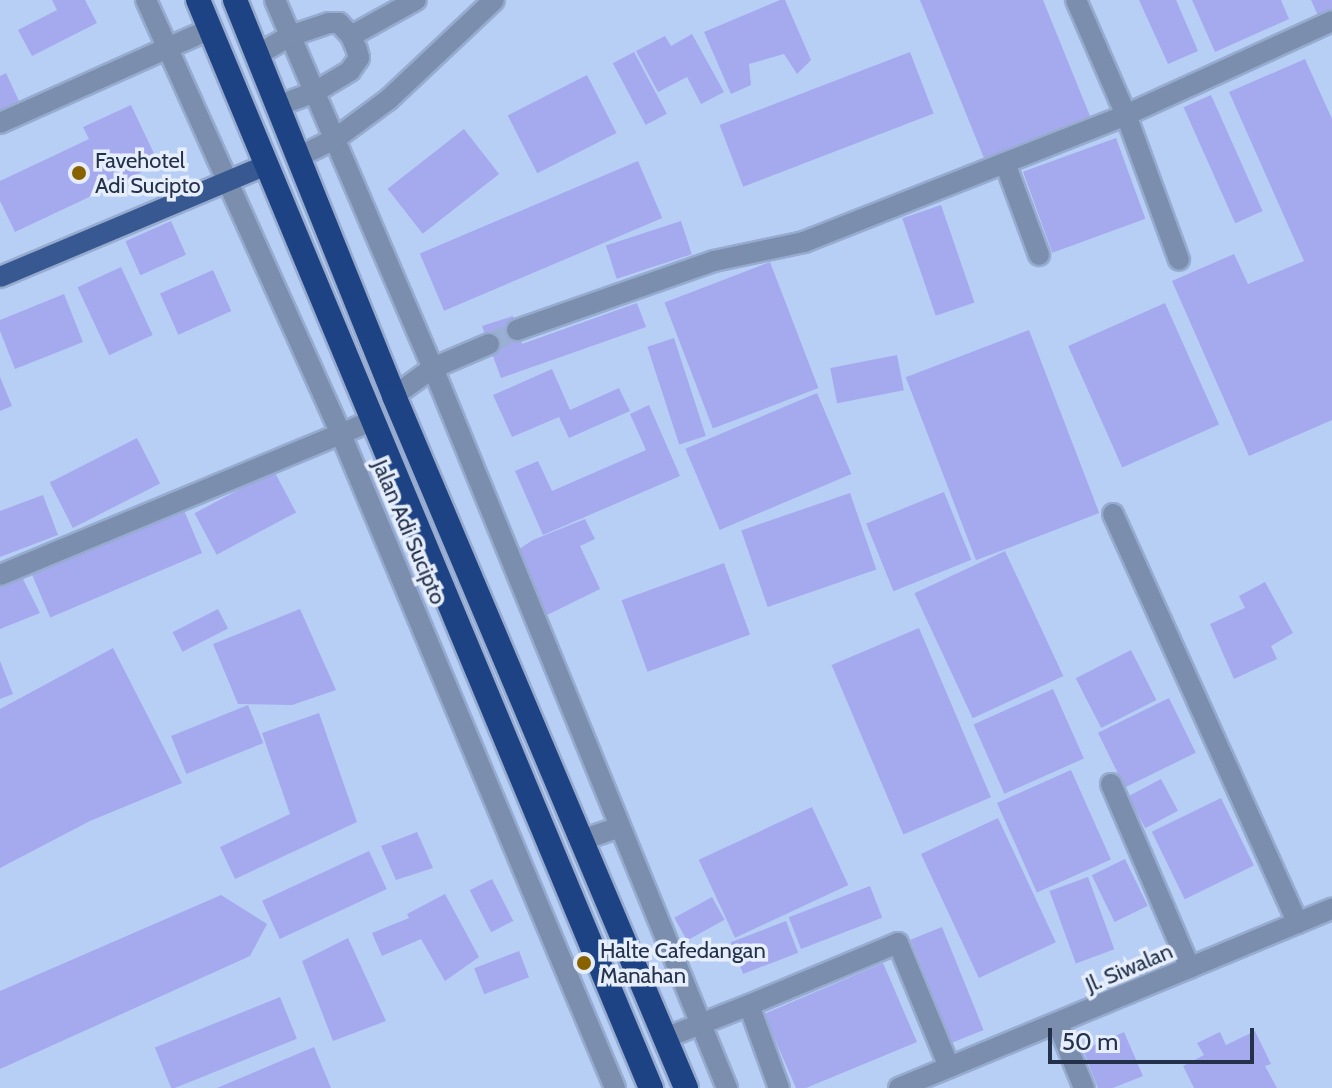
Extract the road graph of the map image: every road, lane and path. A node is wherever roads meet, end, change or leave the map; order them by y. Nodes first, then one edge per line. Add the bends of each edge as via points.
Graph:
1 (146, 0) edge
2 (198, 0) edge
3 (235, 0) edge
4 (275, 0) edge
5 (416, 0) edge
6 (494, 0) edge
7 (1076, 0) edge
8 (1332, 21) edge
9 (210, 29) junction
10 (290, 36) junction
11 (351, 36) junction
12 (166, 46) junction
13 (257, 55) junction
14 (315, 92) junction
15 (277, 106) junction
16 (1126, 115) junction
17 (0, 123) edge
18 (335, 139) junction
19 (298, 157) junction
20 (1005, 163) junction
21 (264, 166) junction
22 (228, 181) junction
23 (1039, 255) dead end
24 (1179, 260) dead end
25 (0, 277) edge
26 (517, 330) tunnel mouth
27 (489, 344) tunnel mouth
28 (433, 368) junction
29 (394, 396) junction
30 (371, 421) junction
31 (340, 432) junction
32 (1113, 514) dead end
33 (0, 575) edge
34 (1111, 784) dead end
35 (619, 827) junction
36 (582, 840) junction
37 (1332, 909) edge
38 (1298, 923) junction
39 (1190, 968) junction
40 (749, 1005) junction
41 (700, 1023) junction
42 (1058, 1024) junction
43 (665, 1038) junction
44 (949, 1067) junction
45 (615, 1088) edge
46 (651, 1088) edge
47 (686, 1088) edge
48 (727, 1088) edge
49 (779, 1088) edge
50 (899, 1088) edge
51 (1084, 1088) edge

1 - 12 street, Jalan Adi Sucipto
2 - 9 highway, Jalan Adi Sucipto
3 - 13 highway, Jalan Adi Sucipto
4 - 10 street
5 - 11 street
6 - 18 street via 389,99
7 - 16 street
8 - 16 street
9 - 12 street
9 - 21 highway, Jalan Adi Sucipto
10 - 11 street via 329,23 339,23
10 - 13 street
10 - 14 street
11 - 14 street via 357,65
12 - 17 street
12 - 22 street, Jalan Adi Sucipto
13 - 15 highway, Jalan Adi Sucipto
14 - 15 street
14 - 18 street
15 - 19 highway, Jalan Adi Sucipto
16 - 20 street
16 - 24 street
18 - 19 street
18 - 28 street
19 - 29 highway, Jalan Adi Sucipto
20 - 23 street
20 - 26 street via 804,242 714,261
21 - 22 main road
21 - 30 highway, Jalan Adi Sucipto
22 - 25 main road
22 - 31 street, Jalan Adi Sucipto
27 - 28 street
28 - 29 street
28 - 35 street
29 - 36 highway, Jalan Adi Sucipto
30 - 31 street
30 - 46 highway, Jalan Adi Sucipto
31 - 33 street
31 - 45 street, Jalan Adi Sucipto
32 - 38 street
34 - 39 street
35 - 36 street
35 - 41 street
36 - 43 highway, Jalan Adi Sucipto
37 - 38 street, Jl. Siwalan
38 - 39 street, Jl. Siwalan
39 - 42 street, Jl. Siwalan
40 - 41 street
40 - 44 street via 898,943
40 - 49 street
41 - 43 street
41 - 48 street
42 - 44 street, Jl. Siwalan
42 - 51 street
43 - 47 highway, Jalan Adi Sucipto
44 - 50 street, Jl. Siwalan

